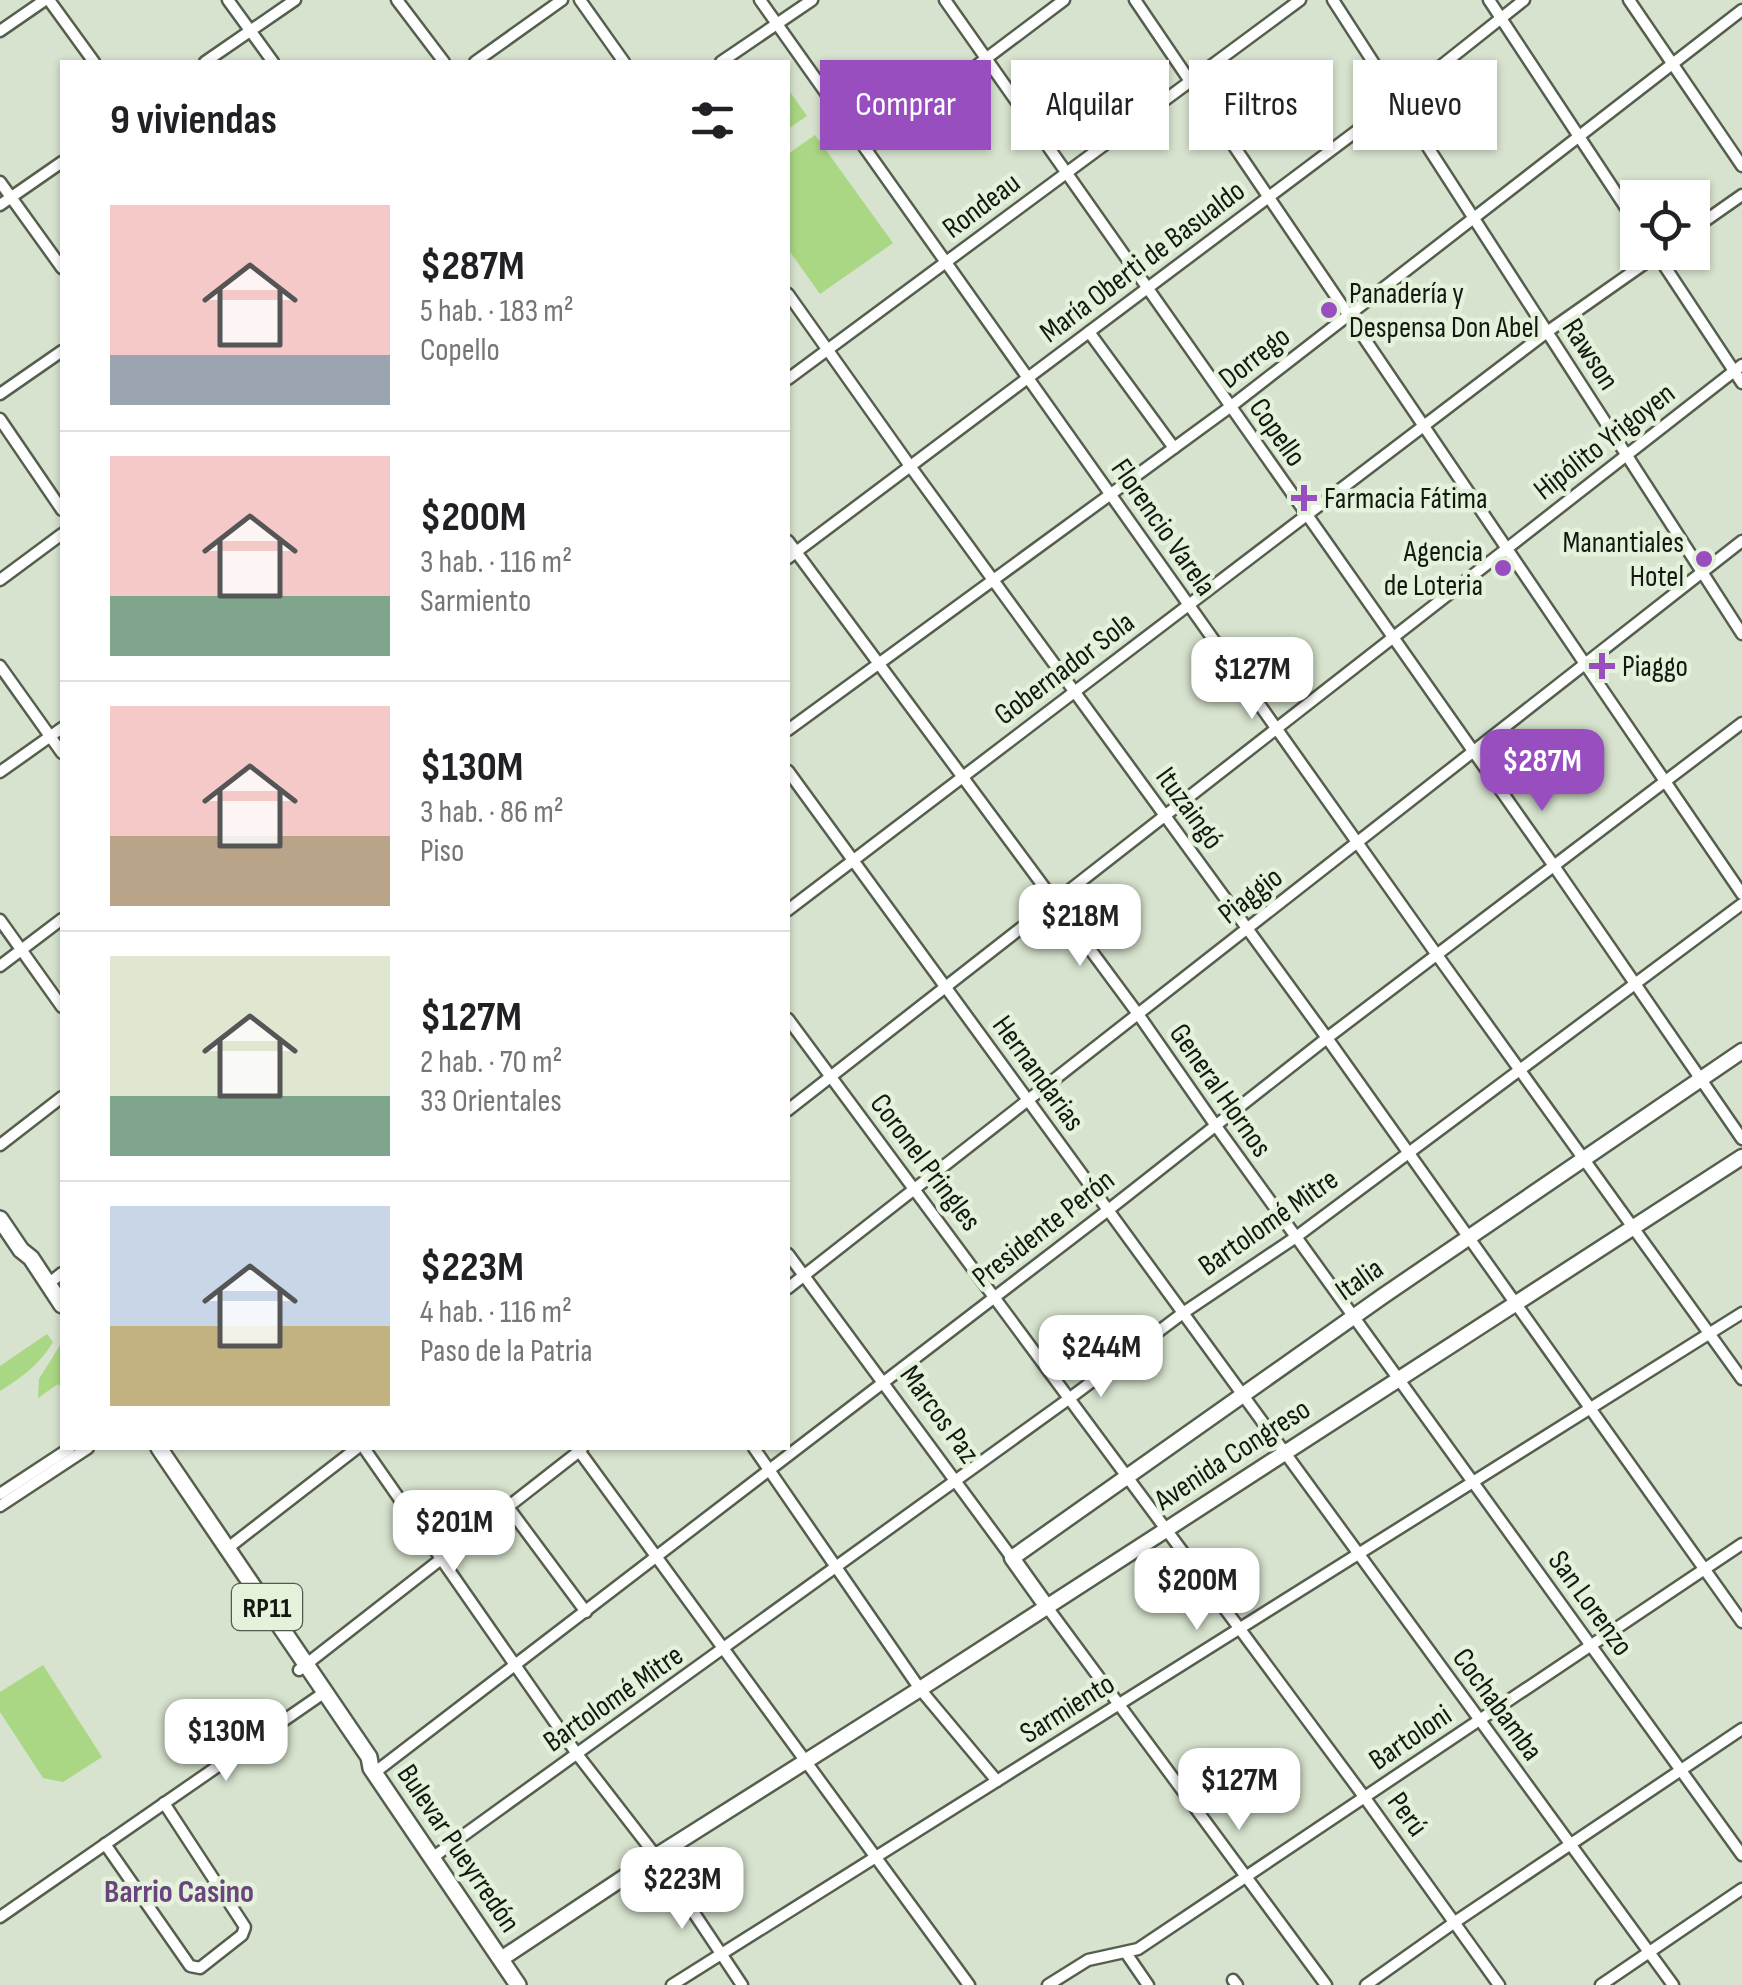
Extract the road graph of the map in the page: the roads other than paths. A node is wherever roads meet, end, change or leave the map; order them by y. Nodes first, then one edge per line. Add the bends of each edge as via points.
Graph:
1 (47, 0) edge
2 (228, 0) edge
3 (295, 0) edge
4 (397, 0) edge
5 (562, 0) edge
6 (580, 0) edge
7 (760, 0) edge
8 (812, 0) edge
9 (944, 0) edge
10 (1064, 0) edge
11 (1135, 0) edge
12 (1300, 0) edge
13 (1333, 0) edge
14 (1489, 0) edge
15 (1524, 0) edge
16 (1630, 0) edge
17 (1742, 10) edge
18 (1501, 18) junction
19 (777, 24) junction
20 (0, 31) edge
21 (250, 31) junction
22 (986, 59) junction
23 (92, 60) edge
24 (208, 60) edge
25 (272, 60) edge
26 (442, 60) edge
27 (478, 60) edge
28 (623, 60) edge
29 (724, 60) edge
30 (1219, 60) edge
31 (1372, 60) edge
32 (1448, 60) edge
33 (1673, 64) junction
34 (1189, 80) edge
35 (1189, 82) edge
36 (820, 84) edge
37 (1353, 133) edge
38 (1579, 137) junction
39 (867, 150) edge
40 (1237, 150) edge
41 (1430, 150) edge
42 (60, 163) edge
43 (1742, 166) edge
44 (1066, 173) junction
45 (0, 182) edge
46 (1269, 196) junction
47 (1742, 196) edge
48 (11, 198) junction
49 (1620, 199) edge
50 (0, 205) edge
51 (1474, 218) junction
52 (1710, 218) edge
53 (946, 262) junction
54 (60, 265) edge
55 (1634, 270) edge
56 (1670, 270) edge
57 (1147, 288) junction
58 (790, 297) edge
59 (1350, 314) junction
60 (1089, 332) junction
61 (1547, 332) junction
62 (828, 350) junction
63 (60, 352) edge
64 (1738, 368) edge
65 (790, 378) edge
66 (1027, 378) junction
67 (1742, 383) edge
68 (0, 394) edge
69 (1230, 408) junction
70 (0, 419) edge
71 (1425, 425) junction
72 (1174, 448) junction
73 (1626, 455) junction
74 (910, 466) junction
75 (1110, 494) junction
76 (60, 507) edge
77 (1306, 516) junction
78 (60, 535) edge
79 (1742, 541) edge
80 (1507, 548) junction
81 (792, 555) edge
82 (1701, 571) junction
83 (992, 579) junction
84 (0, 580) edge
85 (1188, 605) junction
86 (1742, 634) edge
87 (1393, 638) junction
88 (877, 662) junction
89 (1584, 664) junction
90 (0, 666) edge
91 (1074, 692) junction
92 (1742, 723) edge
93 (790, 728) edge
94 (1276, 729) junction
95 (60, 730) edge
96 (52, 736) junction
97 (60, 749) edge
98 (1473, 751) junction
99 (0, 772) edge
100 (790, 774) edge
101 (962, 777) junction
102 (1665, 782) junction
103 (1165, 816) junction
104 (1357, 842) junction
105 (853, 860) junction
106 (1554, 866) junction
107 (1742, 894) edge
108 (1055, 902) junction
109 (1742, 904) edge
110 (790, 908) edge
111 (0, 920) edge
112 (60, 921) edge
113 (1247, 928) junction
114 (22, 950) junction
115 (1437, 955) junction
116 (0, 966) edge
117 (1635, 984) junction
118 (946, 986) junction
119 (60, 1004) edge
120 (1138, 1014) junction
121 (790, 1022) edge
122 (1328, 1038) junction
123 (1742, 1051) edge
124 (1519, 1070) junction
125 (831, 1076) junction
126 (1701, 1079) junction
127 (60, 1099) edge
128 (1028, 1100) junction
129 (790, 1108) edge
130 (1216, 1126) junction
131 (1742, 1139) edge
132 (0, 1144) edge
133 (1408, 1152) junction
134 (1742, 1158) edge
135 (1584, 1159) junction
136 (915, 1189) junction
137 (1108, 1211) junction
138 (0, 1219) edge
139 (1634, 1228) junction
140 (1296, 1237) junction
141 (1468, 1238) junction
142 (20, 1250) junction
143 (790, 1257) edge
144 (60, 1275) edge
145 (804, 1276) junction
146 (48, 1284) junction
147 (790, 1286) edge
148 (995, 1297) junction
149 (60, 1302) edge
150 (1515, 1304) junction
151 (1182, 1312) junction
152 (1742, 1313) edge
153 (1354, 1316) junction
154 (60, 1317) edge
155 (1710, 1333) junction
156 (1399, 1379) junction
157 (1742, 1379) edge
158 (883, 1383) junction
159 (1243, 1395) junction
160 (1070, 1398) junction
161 (1590, 1409) junction
162 (67, 1450) edge
163 (85, 1450) edge
164 (149, 1450) edge
165 (160, 1450) edge
166 (358, 1450) edge
167 (362, 1450) edge
168 (580, 1450) edge
169 (582, 1450) edge
170 (755, 1450) edge
171 (1286, 1452) junction
172 (770, 1470) junction
173 (1128, 1476) junction
174 (954, 1480) junction
175 (1474, 1483) junction
176 (0, 1494) edge
177 (0, 1506) edge
178 (508, 1507) junction
179 (1166, 1529) junction
180 (1742, 1544) edge
181 (228, 1548) junction
182 (657, 1556) junction
183 (1358, 1556) junction
184 (1012, 1558) junction
185 (442, 1559) junction
186 (837, 1567) junction
187 (1704, 1570) junction
188 (1047, 1606) junction
189 (586, 1612) junction
190 (1742, 1622) edge
191 (1241, 1629) junction
192 (1591, 1646) junction
193 (725, 1649) junction
194 (515, 1666) junction
195 (302, 1667) junction
196 (920, 1689) junction
197 (321, 1694) junction
198 (1120, 1705) junction
199 (1480, 1720) junction
200 (1742, 1729) edge
201 (577, 1754) junction
202 (807, 1760) junction
203 (373, 1770) junction
204 (1681, 1771) junction
205 (997, 1781) junction
206 (1365, 1798) junction
207 (164, 1803) junction
208 (104, 1844) junction
209 (1572, 1846) junction
210 (656, 1856) junction
211 (876, 1856) junction
212 (1742, 1856) edge
213 (432, 1858) junction
214 (1248, 1878) junction
215 (1742, 1889) edge
216 (0, 1917) edge
217 (1455, 1922) junction
218 (1650, 1952) junction
219 (721, 1953) junction
220 (1126, 1953) junction
221 (501, 1959) junction
222 (518, 1985) edge
223 (672, 1985) edge
224 (742, 1985) edge
225 (969, 1985) edge
226 (1048, 1985) edge
227 (1148, 1985) edge
228 (1326, 1985) edge
229 (1366, 1985) edge
230 (1499, 1985) edge
231 (1601, 1985) edge
232 (1674, 1985) edge

1 - 20 street
1 - 23 street
2 - 21 street
3 - 21 street
4 - 26 street
5 - 27 street
6 - 28 street
7 - 19 street, Florencio Varela
8 - 19 street
9 - 22 street, Copello
10 - 22 street
11 - 34 street
12 - 30 street, Rondeau
13 - 31 street, Rawson
14 - 18 street
15 - 18 street, María Oberti de Basualdo
16 - 33 street
17 - 33 street, Dorrego
18 - 32 street, María Oberti de Basualdo
18 - 38 street
19 - 29 street
19 - 36 street, Florencio Varela
21 - 24 street
21 - 25 street
22 - 44 street, Copello
33 - 38 street, Dorrego
33 - 43 street
35 - 44 street, Rondeau
37 - 46 street, María Oberti de Basualdo
38 - 49 street
38 - 51 street, Dorrego
39 - 53 street, Florencio Varela
40 - 46 street
41 - 51 street, Rawson
42 - 48 street
44 - 53 street, Rondeau
44 - 57 street, Copello
45 - 48 street
46 - 57 street, María Oberti de Basualdo
46 - 59 street
47 - 52 street
48 - 50 street
48 - 54 street
51 - 59 street, Dorrego
51 - 61 street, Rawson
53 - 62 street, Rondeau
53 - 66 street, Florencio Varela
55 - 61 street, Gobernador Sola
56 - 64 street
57 - 60 street, María Oberti de Basualdo
57 - 69 street, Copello
58 - 62 street, Ituzaingó
59 - 69 street, Dorrego
59 - 71 street
60 - 66 street, María Oberti de Basualdo
60 - 72 street
61 - 71 street, Gobernador Sola
61 - 73 street, Rawson
62 - 65 street, Rondeau
62 - 74 street, Ituzaingó
63 - 68 street
64 - 67 street
64 - 73 street, Hipólito Yrigoyen
66 - 74 street, María Oberti de Basualdo
66 - 75 street, Florencio Varela
69 - 72 street, Dorrego
69 - 77 street, Copello
70 - 76 street
71 - 77 street, Gobernador Sola
71 - 80 street
72 - 75 street, Dorrego
73 - 80 street, Hipólito Yrigoyen
73 - 82 street, Rawson
74 - 81 street, María Oberti de Basualdo
74 - 83 street, Ituzaingó
75 - 83 street, Dorrego
75 - 85 street, Florencio Varela
77 - 85 street, Gobernador Sola
77 - 87 street, Copello
78 - 84 street
79 - 82 street, Piaggio
80 - 87 street, Hipólito Yrigoyen
80 - 89 street
81 - 88 street, General Hornos
82 - 86 street, Rawson
82 - 89 street, Piaggio
83 - 88 street, Dorrego
83 - 91 street, Ituzaingó
85 - 91 street, Gobernador Sola
85 - 94 street, Florencio Varela
87 - 94 street, Hipólito Yrigoyen
87 - 98 street, Copello
88 - 93 street, Dorrego
88 - 101 street, General Hornos
89 - 98 street, Piaggio
89 - 102 street
90 - 96 street
91 - 101 street, Gobernador Sola
91 - 103 street, Ituzaingó
92 - 102 street, Presidente Perón
94 - 103 street, Hipólito Yrigoyen
94 - 104 street, Florencio Varela
95 - 96 street
96 - 97 street
96 - 99 street
98 - 104 street, Piaggio
98 - 106 street, Copello
100 - 105 street, Hernandarias
101 - 105 street, Gobernador Sola
101 - 108 street, General Hornos
102 - 106 street, Presidente Perón
102 - 107 street
103 - 108 street, Hipólito Yrigoyen
103 - 113 street, Ituzaingó
104 - 113 street, Piaggio
104 - 115 street, Florencio Varela
105 - 110 street, Gobernador Sola
105 - 118 street, Hernandarias
106 - 115 street, Presidente Perón
106 - 117 street, Copello
108 - 118 street, Hipólito Yrigoyen
108 - 120 street, General Hornos
109 - 117 street, Bartolomé Mitre
111 - 114 street
112 - 114 street
113 - 120 street, Piaggio
113 - 122 street, Ituzaingó
114 - 116 street
114 - 119 street
115 - 122 street, Presidente Perón
115 - 124 street, Florencio Varela
117 - 124 street, Bartolomé Mitre
117 - 126 street, Copello
118 - 125 street, Hipólito Yrigoyen
118 - 128 street, Hernandarias
120 - 128 street, Piaggio
120 - 130 street, General Hornos
121 - 125 street, Coronel Pringles
122 - 130 street, Presidente Perón
122 - 133 street, Ituzaingó
123 - 126 street, Italia
124 - 133 street, Bartolomé Mitre
124 - 135 street, Florencio Varela
125 - 129 street, Hipólito Yrigoyen
125 - 136 street, Coronel Pringles
126 - 131 street, Copello
126 - 135 street, Italia
127 - 132 street
128 - 136 street, Piaggio
128 - 137 street, Hernandarias
130 - 137 street, Presidente Perón
130 - 140 street, General Hornos
133 - 140 street, Bartolomé Mitre
133 - 141 street, Ituzaingó
134 - 139 street, Avenida Congreso
135 - 139 street, Florencio Varela
135 - 141 street, Italia
136 - 145 street, Piaggio
136 - 148 street, Coronel Pringles
137 - 148 street, Presidente Perón
137 - 151 street, Hernandarias
138 - 142 main road
139 - 150 street, Avenida Congreso
139 - 155 street, Florencio Varela
140 - 151 street, Bartolomé Mitre
140 - 153 street, General Hornos
141 - 150 street, Ituzaingó
141 - 153 street, Italia
142 - 146 main road
142 - 154 main road
143 - 145 street, Marcos Paz
144 - 146 street
145 - 147 street, Piaggio
145 - 158 street, Marcos Paz
146 - 149 main road
148 - 158 street, Presidente Perón
148 - 160 street, Coronel Pringles
150 - 156 street, Avenida Congreso
150 - 161 street, Ituzaingó
151 - 159 street, Hernandarias
151 - 160 street, Bartolomé Mitre
152 - 155 street, Sarmiento
153 - 156 street, General Hornos
153 - 159 street, Italia
155 - 157 street, Florencio Varela
155 - 161 street, Sarmiento
156 - 171 street, Avenida Congreso
156 - 175 street, San Lorenzo
158 - 172 street, Presidente Perón
158 - 174 street, Marcos Paz
159 - 171 street, Hernandarias
159 - 173 street, Italia
160 - 173 street, Coronel Pringles
160 - 174 street, Bartolomé Mitre
161 - 175 street, Sarmiento
161 - 187 street, Ituzaingó
162 - 176 street
163 - 177 street
164 - 195 main road, Bulevar Pueyrredón / RP11
165 - 181 main road, Bulevar Pueyrredón / RP11
166 - 181 street
167 - 185 street
168 - 178 street
169 - 182 street
170 - 172 street
171 - 179 street, Avenida Congreso
171 - 183 street, Cochabamba
172 - 182 street, Presidente Perón
172 - 186 street
173 - 179 street, Coronel Pringles
173 - 184 street, Italia
174 - 184 street, Marcos Paz
174 - 186 street, Bartolomé Mitre
175 - 183 street, Sarmiento
175 - 192 street, San Lorenzo
178 - 185 street
178 - 189 street
179 - 188 street, Avenida Congreso
179 - 191 street, Perú
180 - 187 street, Bartoloni
181 - 195 main road, Bulevar Pueyrredón / RP11
182 - 189 street, Presidente Perón
182 - 193 street
183 - 191 street, Sarmiento
183 - 199 street, Cochabamba
184 - 188 street, Marcos Paz
185 - 194 street
185 - 195 street
186 - 193 street, Bartolomé Mitre
186 - 196 street
187 - 190 street, Ituzaingó
187 - 192 street, Bartoloni
188 - 196 street, Avenida Congreso
188 - 198 street
189 - 194 street, Presidente Perón
191 - 198 street, Sarmiento
191 - 206 street, Perú
192 - 199 street, Bartoloni
192 - 204 street, San Lorenzo
193 - 201 street, Bartolomé Mitre
193 - 202 street
194 - 201 street
194 - 203 street, Presidente Perón
195 - 197 main road, Bulevar Pueyrredón / RP11
196 - 202 street, Avenida Congreso
196 - 205 street
197 - 203 main road, Bulevar Pueyrredón / RP11
197 - 207 street
198 - 205 street, Sarmiento
198 - 214 street
199 - 206 street, Bartoloni
199 - 209 street, Cochabamba
200 - 204 street
201 - 210 street
201 - 213 street, Bartolomé Mitre
202 - 210 street, Avenida Congreso
202 - 211 street
203 - 213 main road, Bulevar Pueyrredón / RP11
204 - 209 street
204 - 212 street, San Lorenzo
205 - 211 street, Sarmiento
206 - 214 street, Bartoloni
206 - 217 street, Perú
207 - 208 street
207 - 208 street via 245,1927 200,1968 190,1966
208 - 216 street
209 - 217 street
209 - 218 street, Cochabamba
210 - 219 street
210 - 221 street, Avenida Congreso
211 - 219 street, Sarmiento
211 - 225 street
213 - 221 main road, Bulevar Pueyrredón / RP11
214 - 220 street, Bartoloni
214 - 228 street
215 - 218 street
217 - 229 street
217 - 230 street, Perú
218 - 231 street
218 - 232 street, Cochabamba
219 - 223 street, Sarmiento
219 - 224 street
220 - 226 street, Bartoloni via 1088,1960
220 - 227 street
221 - 222 main road, RP11

